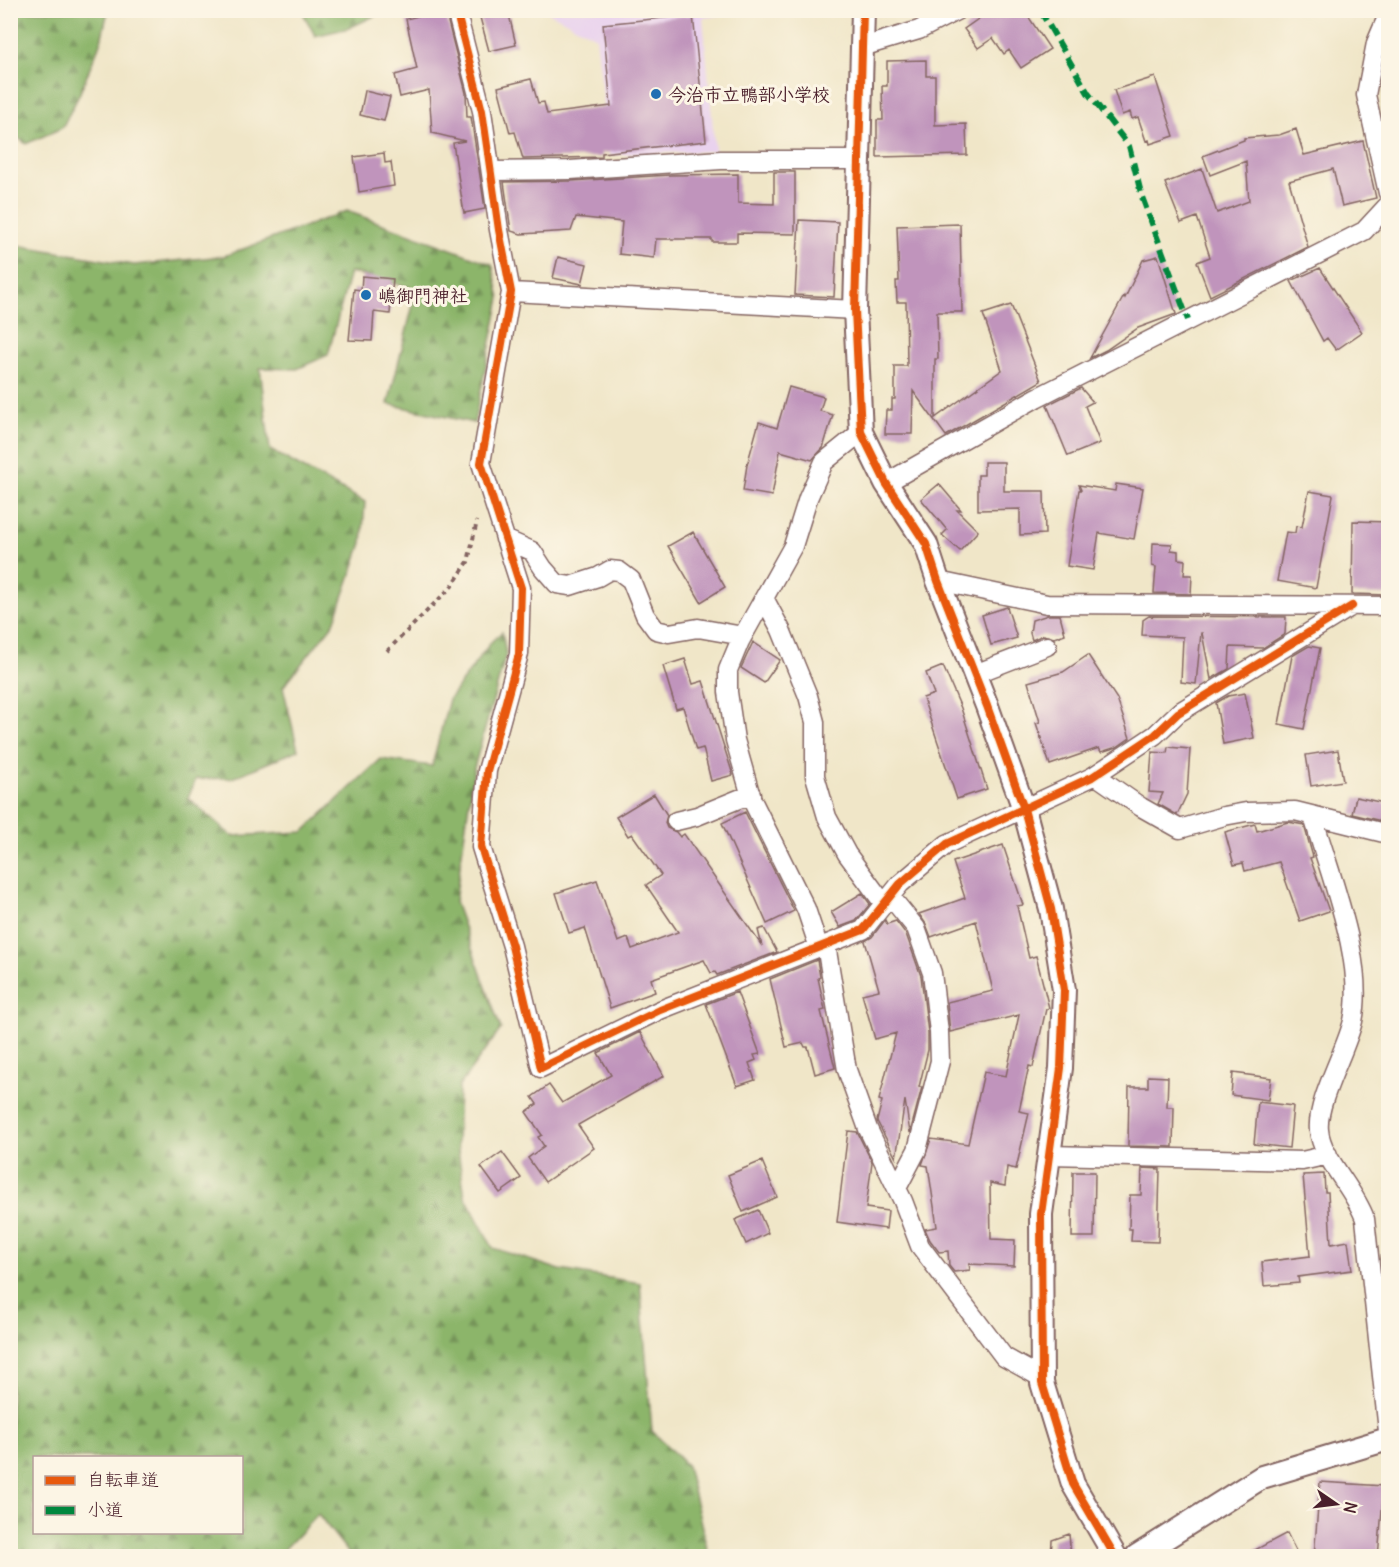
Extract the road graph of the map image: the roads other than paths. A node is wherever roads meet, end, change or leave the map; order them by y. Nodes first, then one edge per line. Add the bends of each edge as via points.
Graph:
1 (456, 10) edge
2 (863, 10) edge
3 (958, 10) edge
4 (1389, 15) edge
5 (862, 47) junction
6 (860, 160) junction
7 (491, 171) junction
8 (1389, 193) edge
9 (1389, 205) edge
10 (511, 292) junction
11 (855, 310) junction
12 (861, 432) junction
13 (885, 483) junction
14 (505, 539) junction
15 (938, 581) junction
16 (764, 598) junction
17 (1352, 606) junction
18 (1389, 606) edge
19 (743, 636) junction
20 (1047, 646) dead end
21 (975, 674) junction
22 (1095, 775) junction
23 (751, 794) junction
24 (1024, 809) junction
25 (1313, 816) junction
26 (676, 821) dead end
27 (1389, 834) edge
28 (887, 900) junction
29 (822, 946) junction
30 (1049, 1155) junction
31 (1328, 1155) junction
32 (897, 1188) junction
33 (1042, 1378) junction
34 (1389, 1431) edge
35 (1389, 1439) edge
36 (1115, 1557) edge
37 (1137, 1557) edge

1 - 7 street via 482,111
2 - 5 street
3 - 5 street via 919,30
4 - 8 street via 1376,43 1366,95
5 - 6 street
6 - 7 street via 721,160
6 - 11 street
7 - 10 street
9 - 13 street via 1364,231 1036,398
10 - 11 street
10 - 14 street via 481,463
11 - 12 street
12 - 13 street
12 - 16 street via 824,462 793,546
13 - 15 street via 926,543
14 - 19 street via 532,551 557,584 570,586 610,570 619,571 631,580 645,615 656,630 669,633 698,628
14 - 29 street via 521,588 519,654 487,771 481,847 512,946 540,1068 660,1010
15 - 17 street via 1047,604
15 - 21 street
16 - 19 street
16 - 28 street via 808,696 815,722 815,776 827,817 847,854
17 - 18 street
17 - 22 street via 1178,713 1155,735
19 - 23 street via 728,670 728,692 735,740
20 - 21 street
21 - 24 street
22 - 24 street
22 - 25 street via 1180,829 1246,812 1294,811
23 - 26 street
23 - 29 street
24 - 28 street via 947,844
24 - 30 street via 1051,909 1064,990 1060,1068
25 - 27 street
25 - 31 street via 1347,928 1355,977 1353,1019 1325,1098 1319,1128
28 - 29 street via 863,930
28 - 32 street via 916,928 932,973 939,1032 940,1061 917,1150
29 - 32 street via 847,1070 868,1129
30 - 31 street via 1302,1161
30 - 33 street via 1041,1214
31 - 34 street via 1361,1206 1365,1219
32 - 33 street via 920,1246 939,1272 1004,1357
33 - 36 street via 1072,1484
35 - 37 street via 1262,1478

